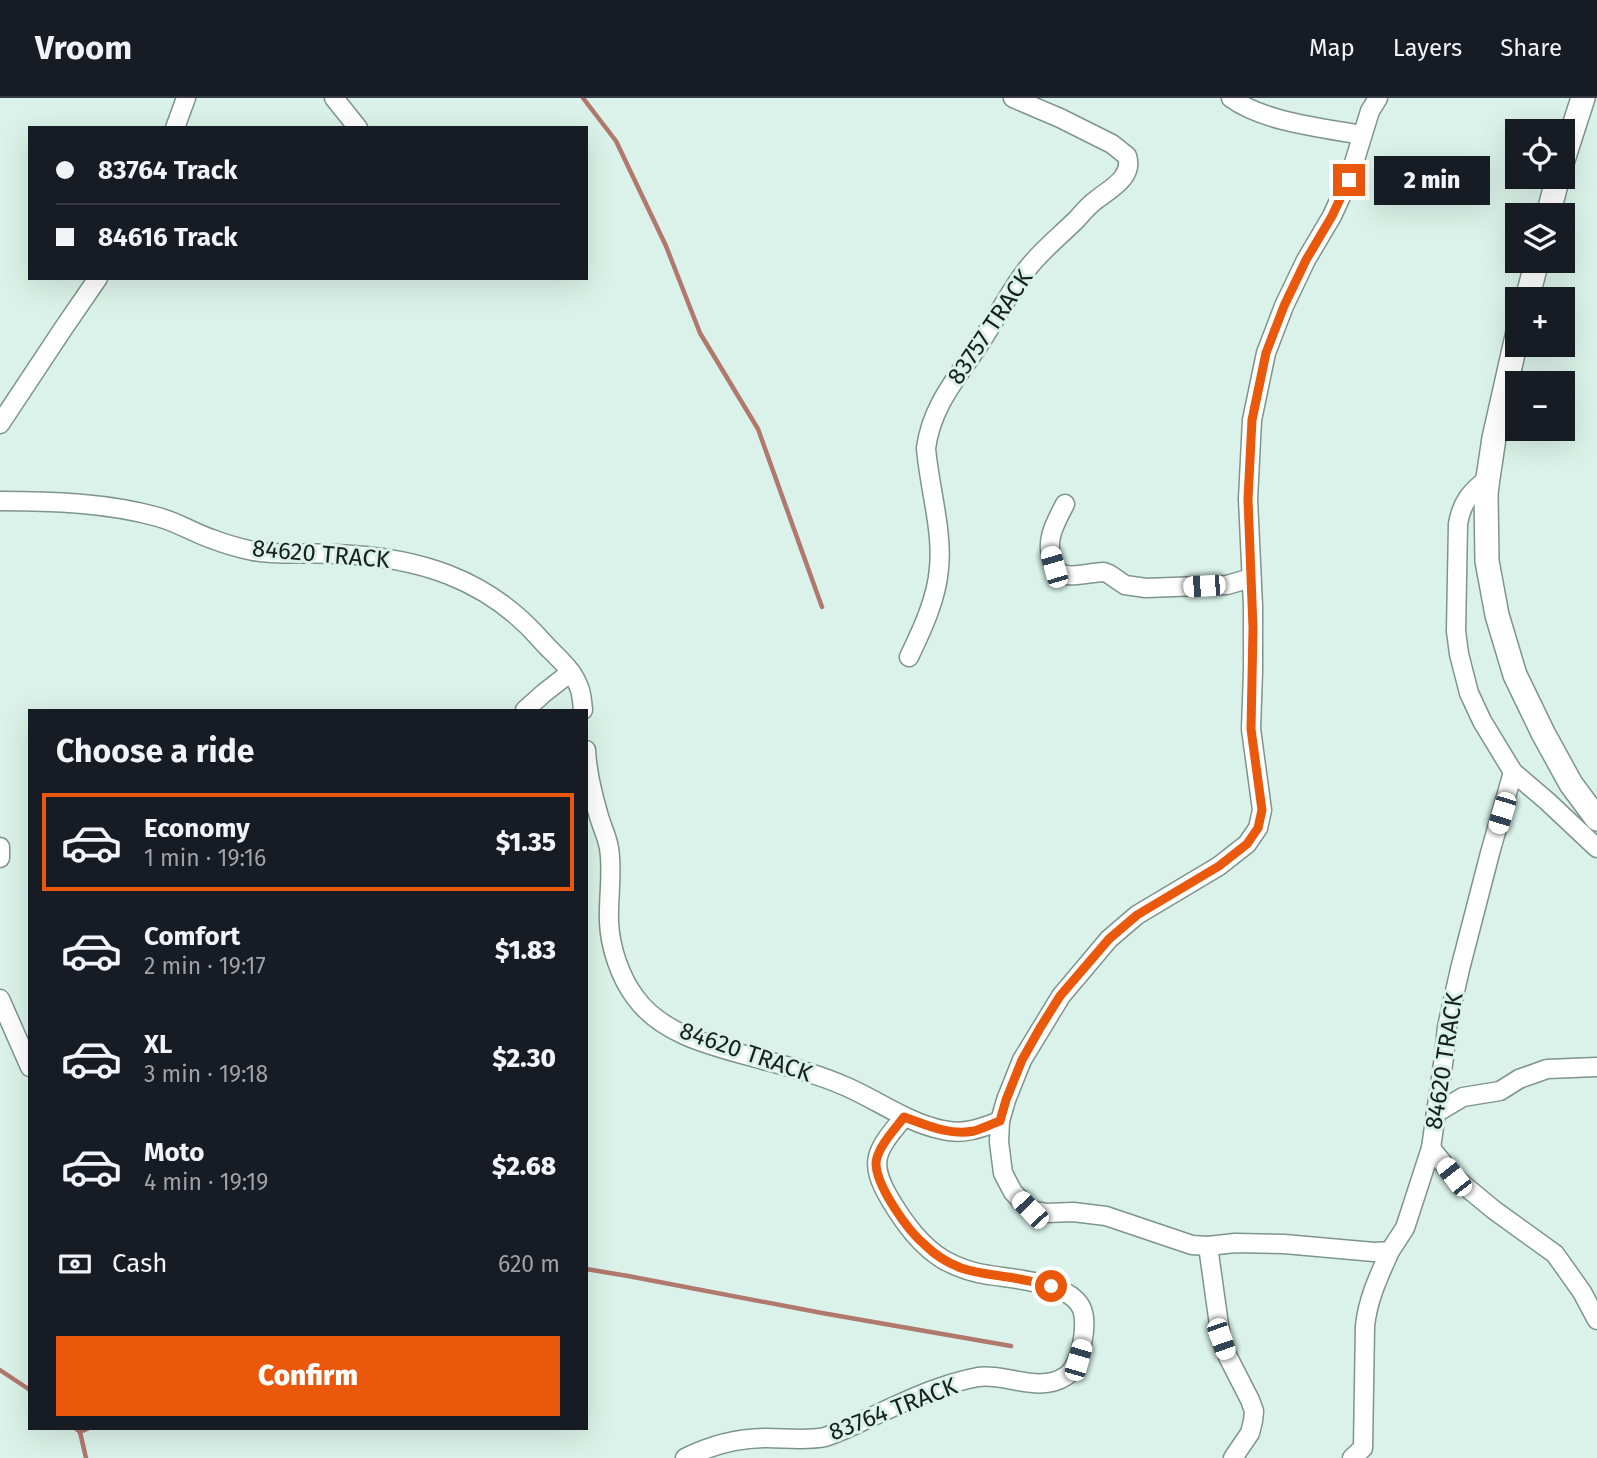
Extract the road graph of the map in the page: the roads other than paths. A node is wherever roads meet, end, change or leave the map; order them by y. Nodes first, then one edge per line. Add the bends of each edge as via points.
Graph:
1 (186, 98) edge
2 (334, 98) edge
3 (1013, 98) edge
4 (1231, 98) edge
5 (1378, 98) edge
6 (1583, 98) edge
7 (1575, 123) edge
8 (176, 126) edge
9 (356, 126) edge
10 (1362, 135) junction
11 (97, 280) edge
12 (1512, 357) edge
13 (0, 424) edge
14 (1488, 478) junction
15 (0, 501) edge
16 (1065, 503) dead end
17 (1251, 578) junction
18 (909, 657) dead end
19 (571, 672) junction
20 (526, 709) edge
21 (583, 709) edge
22 (588, 766) edge
23 (1513, 772) junction
24 (1597, 819) edge
25 (0, 847) edge
26 (1597, 848) edge
27 (0, 859) edge
28 (0, 999) edge
29 (28, 1062) edge
30 (1597, 1067) edge
31 (1436, 1113) junction
32 (904, 1117) junction
33 (1000, 1121) junction
34 (1431, 1148) junction
35 (1209, 1247) junction
36 (1390, 1251) junction
37 (1597, 1320) edge
38 (1358, 1453) edge
39 (685, 1458) edge
40 (1233, 1458) edge

1 - 8 street
2 - 9 street
3 - 18 street, 83757 TRACK via 1112,144 1127,156 1129,167 1124,177 1028,268 943,396 926,448 939,568
4 - 10 street via 1270,116
5 - 10 street
6 - 7 street
10 - 17 street via 1349,180 1306,260 1266,353 1252,420
11 - 13 street
12 - 14 street
14 - 23 street via 1460,511 1456,631 1469,693
14 - 24 street via 1487,561 1515,674 1571,784
15 - 19 street, 84620 TRACK via 134,512 254,551 337,554 424,566 479,589 509,610
16 - 17 street via 1049,541 1054,567 1061,574 1104,572 1125,585 1146,588 1227,585
17 - 33 street via 1251,729 1262,810 1258,828 1247,844 1219,866 1137,915 1109,939 1060,996 1040,1028 1022,1060
19 - 20 street
19 - 21 street, 84620 TRACK
22 - 32 street, 84620 TRACK via 608,844 609,925 614,950 635,998 648,1012 694,1039 846,1087
23 - 26 street
23 - 31 street, 84620 TRACK via 1447,1027
25 - 27 street
28 - 29 street
30 - 31 street via 1539,1071 1500,1091 1464,1097
31 - 34 street, 84620 TRACK
32 - 33 street via 944,1131 962,1132
32 - 39 street, 83764 TRACK via 876,1161 881,1184 907,1225 923,1244 960,1267 1051,1286 1072,1297 1081,1306 1084,1327 1072,1370 1063,1378 1045,1382 981,1377 961,1381 822,1437 740,1440
33 - 35 street via 1003,1173 1030,1210 1106,1216
34 - 36 street, 84620 TRACK via 1405,1228
34 - 37 street via 1454,1177 1555,1254
35 - 36 street via 1284,1244
35 - 40 street via 1221,1339 1254,1411 1250,1433
36 - 38 street, 84620 TRACK via 1367,1307

